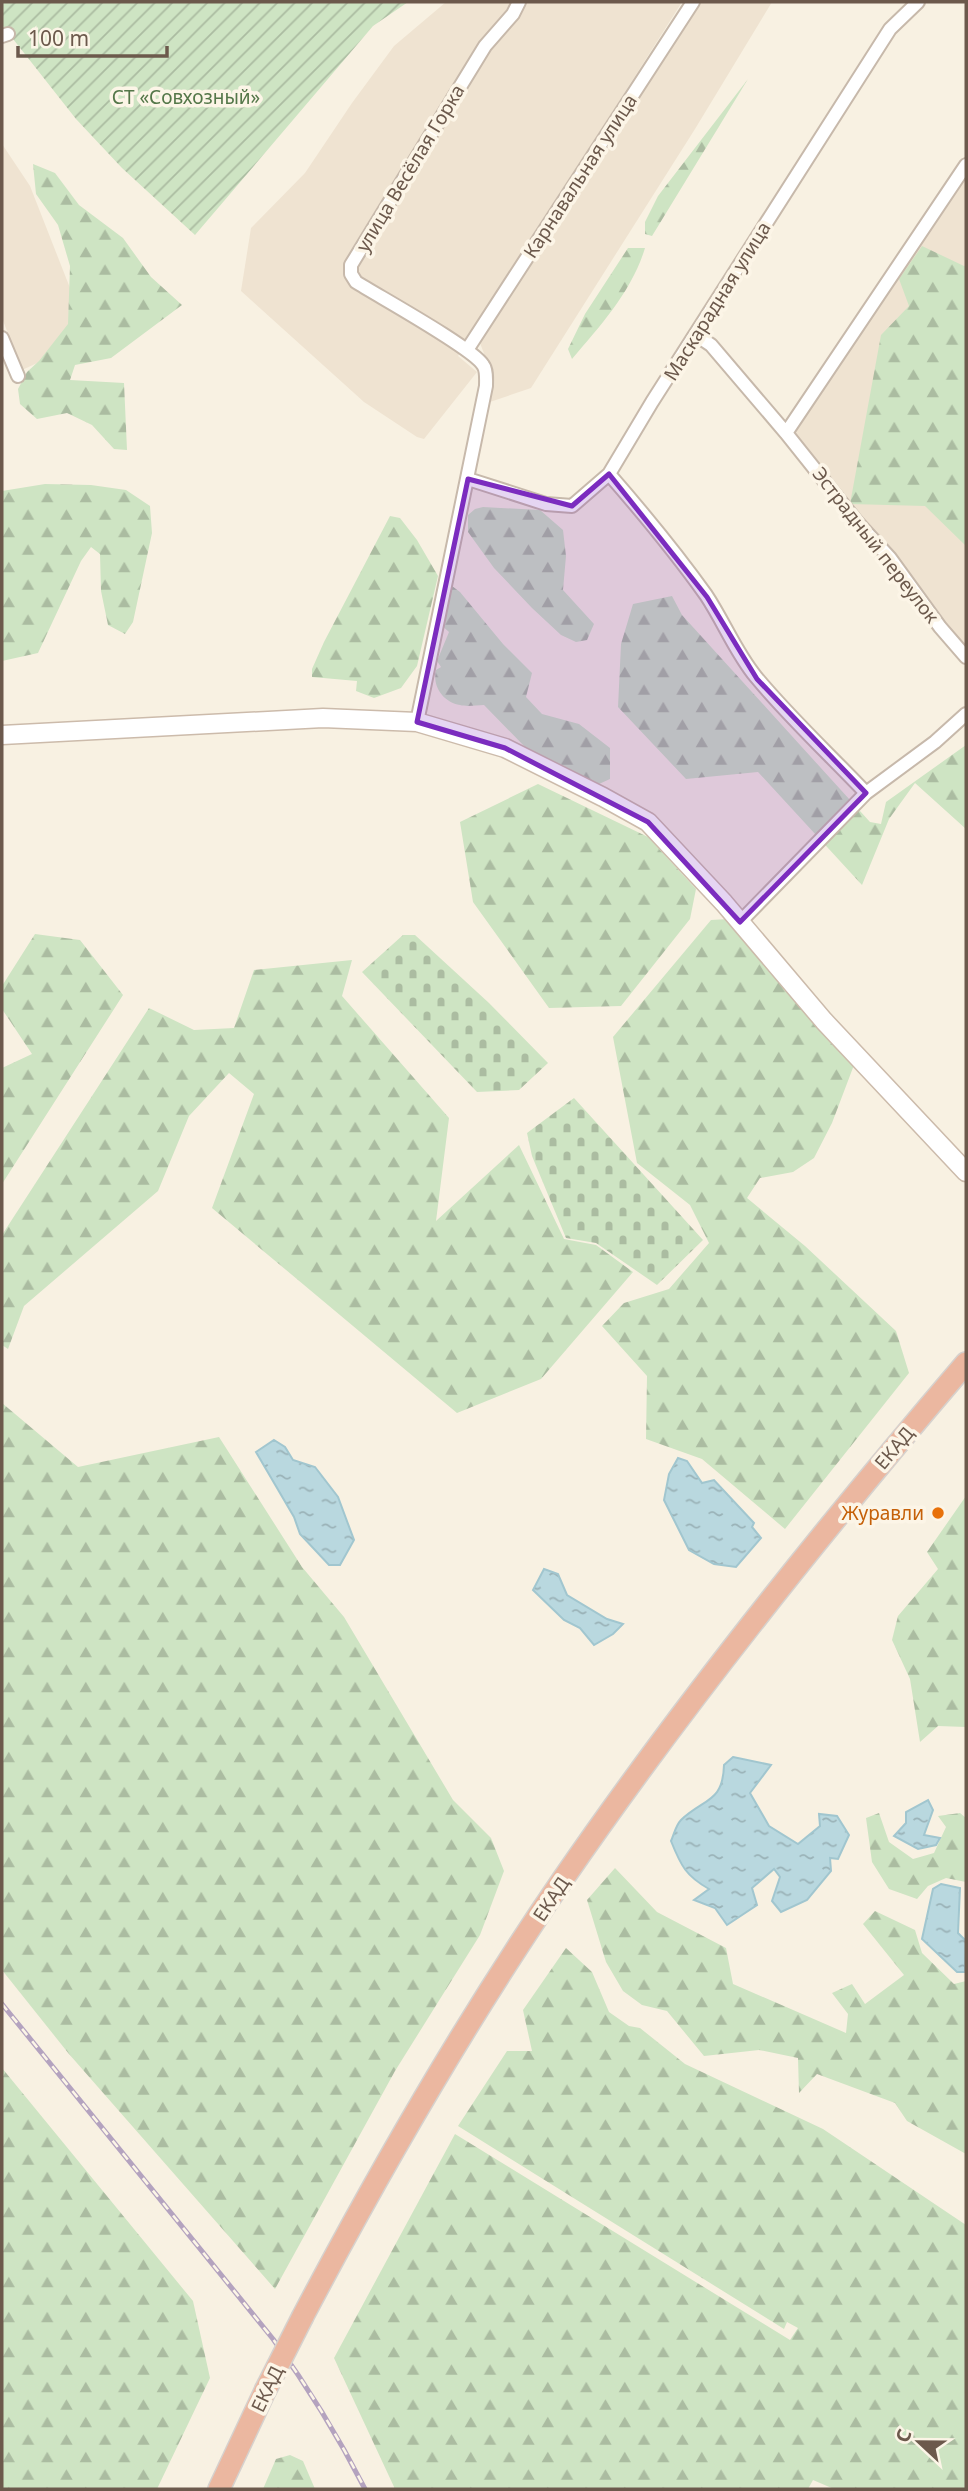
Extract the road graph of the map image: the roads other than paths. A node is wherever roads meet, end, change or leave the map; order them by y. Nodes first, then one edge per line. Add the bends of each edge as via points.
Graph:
1 (519, 2) edge
2 (693, 2) edge
3 (918, 2) edge
4 (966, 165) edge
5 (696, 335) junction
6 (2, 338) edge
7 (467, 350) junction
8 (18, 376) dead end
9 (786, 433) junction
10 (609, 474) junction
11 (468, 479) junction
12 (966, 657) edge
13 (966, 714) edge
14 (416, 722) junction
15 (2, 735) edge
16 (866, 793) junction
17 (740, 922) junction
18 (966, 1172) edge
19 (966, 1363) edge
20 (219, 2489) edge

1 - 7 street, улица Весёлая Горка via 485,46 351,265 356,282
2 - 7 street, Карнавальная улица
3 - 5 street, Маскарадная улица via 890,29
4 - 9 street
5 - 9 street, Эстрадный переулок via 711,345
5 - 10 street, Маскарадная улица
6 - 8 street
7 - 11 street, улица Весёлая Горка via 483,364 486,386
9 - 12 street, Эстрадный переулок
10 - 11 street, Маскарадная улица via 572,506 546,503
10 - 16 street via 707,597 757,679
11 - 14 street
13 - 16 street
14 - 15 street via 323,718
14 - 17 street via 505,748 648,822
16 - 17 street
17 - 18 street via 824,1021
19 - 20 highway, ЕКАД, bridge via 796,1565 563,1879 402,2133 303,2316

